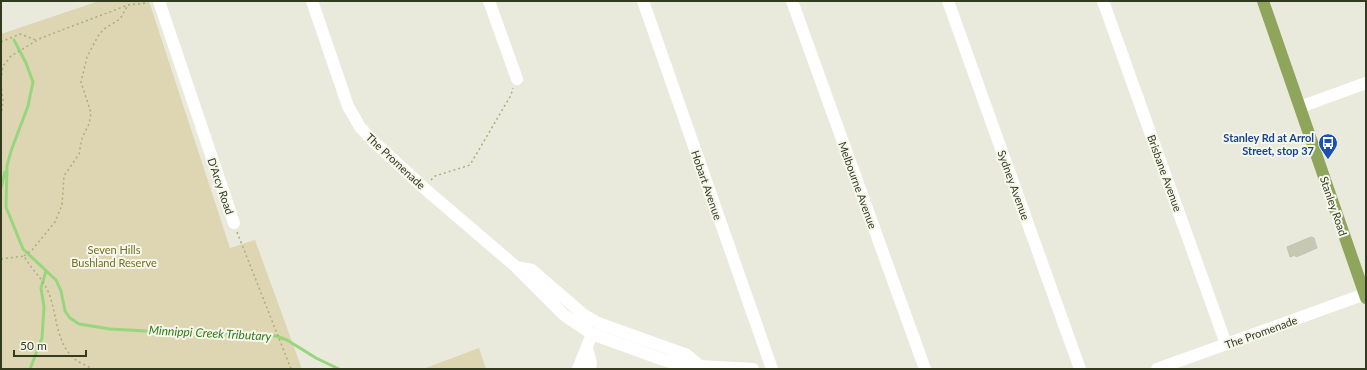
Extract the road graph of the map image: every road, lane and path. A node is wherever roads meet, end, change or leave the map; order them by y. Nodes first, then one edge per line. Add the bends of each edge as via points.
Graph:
1 (159, 1) edge
2 (312, 1) edge
3 (489, 1) edge
4 (643, 1) edge
5 (792, 1) edge
6 (948, 1) edge
7 (1103, 1) edge
8 (1263, 1) edge
9 (128, 6) junction
10 (38, 40) junction
11 (1, 42) edge
12 (517, 78) joint
13 (1, 80) edge
14 (1366, 83) edge
15 (1, 84) edge
16 (1300, 107) junction
17 (1, 118) edge
18 (424, 188) junction
19 (234, 223) joint
20 (24, 256) junction
21 (1, 259) edge
22 (515, 266) junction
23 (1365, 296) edge
24 (592, 334) junction
25 (1226, 344) junction
26 (587, 348) junction
27 (700, 366) junction
28 (92, 369) edge
29 (290, 369) edge
30 (578, 369) edge
31 (590, 369) edge
32 (753, 369) edge
33 (772, 369) edge
34 (925, 369) edge
35 (1080, 369) edge
36 (1157, 369) edge

1 - 9 path
1 - 19 street, D'Arcy Road
2 - 18 street, The Promenade via 348,106 360,127
3 - 12 street
4 - 33 street, Hobart Avenue
5 - 34 street, Melbourne Avenue
6 - 35 street, Sydney Avenue
7 - 25 street, Brisbane Avenue
8 - 16 main road, Stanley Road
9 - 10 path
9 - 20 path via 120,19 98,36 86,57 81,82 91,113 89,124 82,138 79,154 64,176 62,205 55,222
10 - 11 path via 20,34
10 - 13 path via 10,56 3,66
12 - 18 path via 511,95 470,165 434,176
14 - 16 street
15 - 17 path
16 - 23 main road, Stanley Road
18 - 22 street, The Promenade
19 - 29 path, D'Arcy Road
20 - 21 path
20 - 28 path via 47,289 59,334 66,349 76,360
22 - 24 street, The Promenade via 564,315
22 - 27 street, The Promenade via 532,270 593,321 687,355
23 - 25 street, The Promenade
24 - 26 street
24 - 27 street, The Promenade via 664,360 681,365
25 - 36 street, The Promenade
26 - 30 street
26 - 31 street
27 - 32 street, The Promenade

